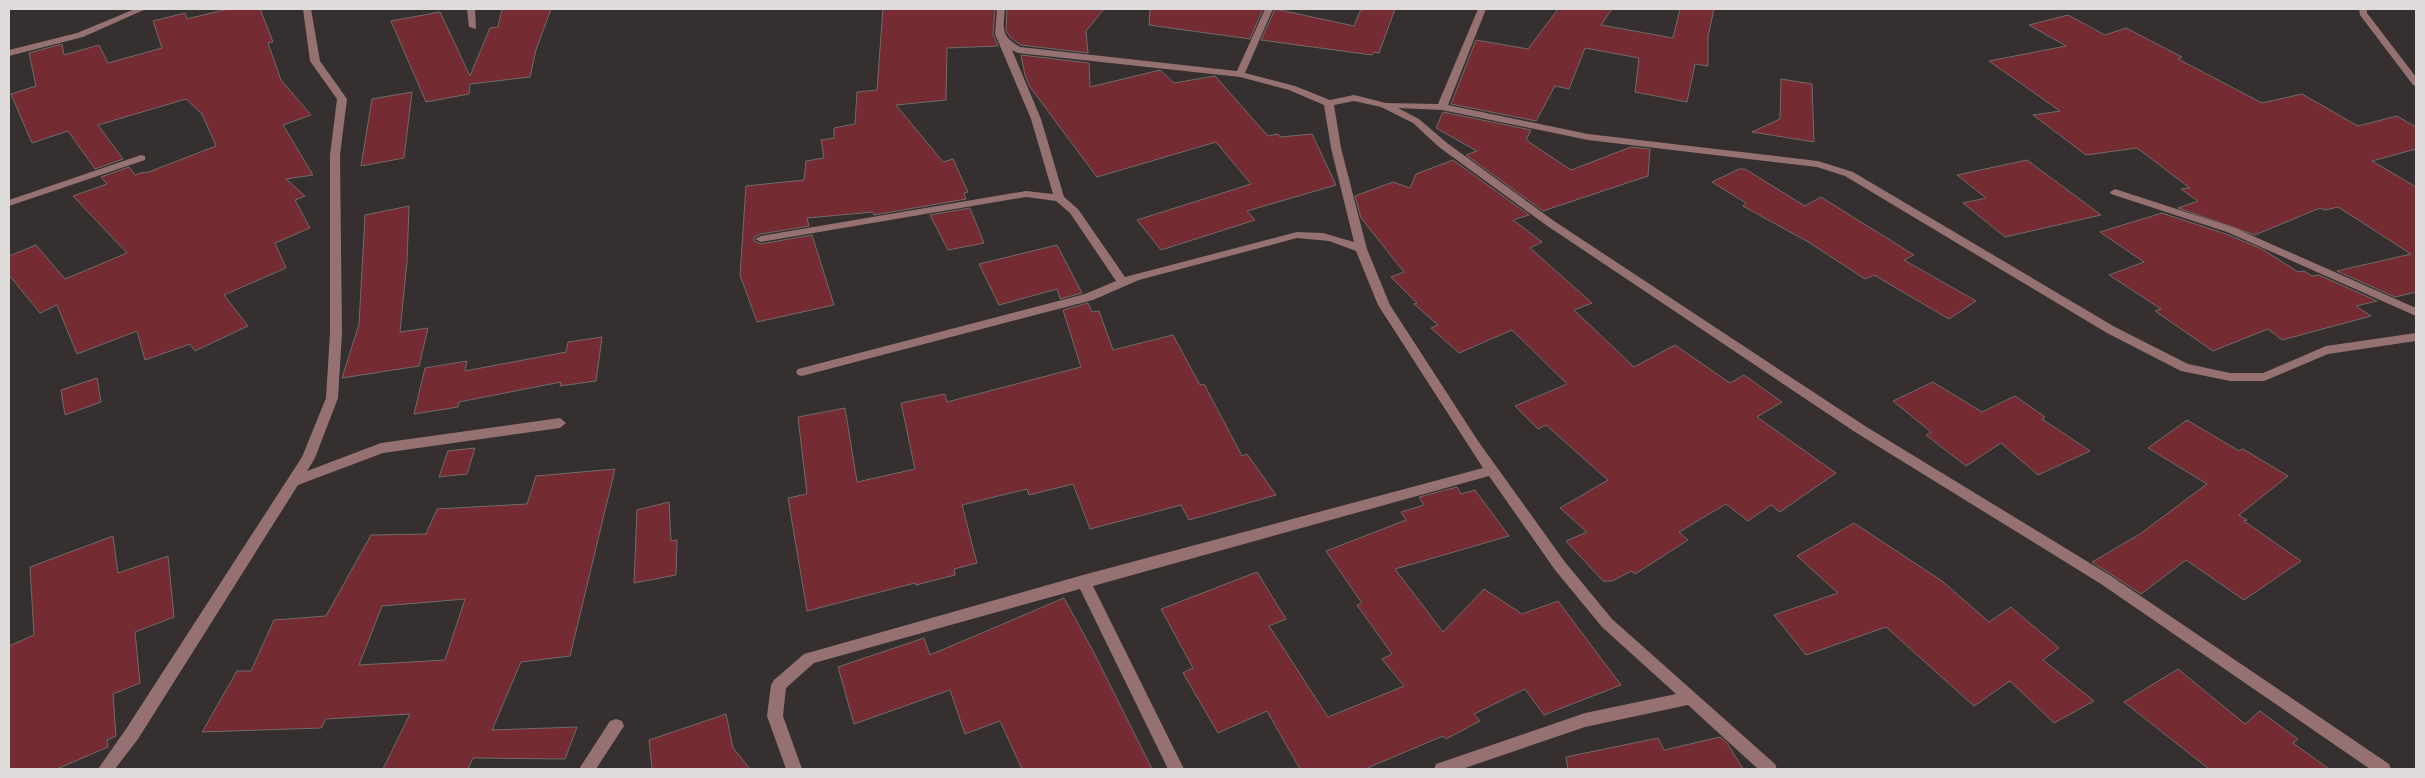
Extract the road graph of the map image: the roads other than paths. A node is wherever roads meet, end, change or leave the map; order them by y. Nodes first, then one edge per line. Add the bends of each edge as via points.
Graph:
1 (142, 9) edge
2 (306, 9) edge
3 (471, 9) edge
4 (1001, 9) edge
5 (1269, 9) edge
6 (1482, 9) edge
7 (2363, 9) edge
8 (473, 27) dead end
9 (1004, 43) junction
10 (9, 53) edge
11 (1240, 74) junction
12 (2416, 84) edge
13 (1329, 104) junction
14 (1384, 105) junction
15 (1442, 108) junction
16 (141, 158) dead end
17 (2115, 192) dead end
18 (1058, 198) junction
19 (9, 203) edge
20 (761, 239) dead end
21 (1361, 249) junction
22 (1123, 282) junction
23 (2416, 312) edge
24 (2416, 337) edge
25 (802, 372) dead end
26 (560, 423) dead end
27 (1492, 470) junction
28 (294, 481) junction
29 (1083, 582) junction
30 (1691, 698) junction
31 (616, 726) dead end
32 (106, 769) edge
33 (587, 769) edge
34 (794, 769) edge
35 (1176, 769) edge
36 (1442, 769) edge
37 (1769, 769) edge
38 (2383, 769) edge

1 - 10 street via 80,35
2 - 28 street via 315,61 342,99 335,155 336,333 332,398 308,458
3 - 8 street
4 - 9 street via 998,33
5 - 11 street
6 - 15 street
7 - 12 street via 2368,21
9 - 11 street via 1018,50
9 - 18 street via 1036,119
11 - 13 street via 1292,88
13 - 14 street via 1354,98
13 - 21 street via 1336,148
14 - 15 street
14 - 38 street via 1416,121 1443,145 1550,223 1860,429 2106,580
15 - 24 street via 1588,138 1818,164 1848,174 2112,330 2185,368 2230,377 2264,377 2326,350
16 - 19 street
17 - 23 street via 2231,230
18 - 20 street via 1026,194
18 - 22 street via 1074,212
21 - 22 street via 1337,238 1318,234 1296,235
21 - 27 street via 1384,305
22 - 25 street via 1089,297
26 - 28 street via 381,448
27 - 29 street
27 - 30 street via 1560,566 1607,623
28 - 32 street via 132,734
29 - 34 street via 809,658 779,685 775,716
29 - 35 street
30 - 36 street via 1585,720
30 - 37 street
31 - 33 street

